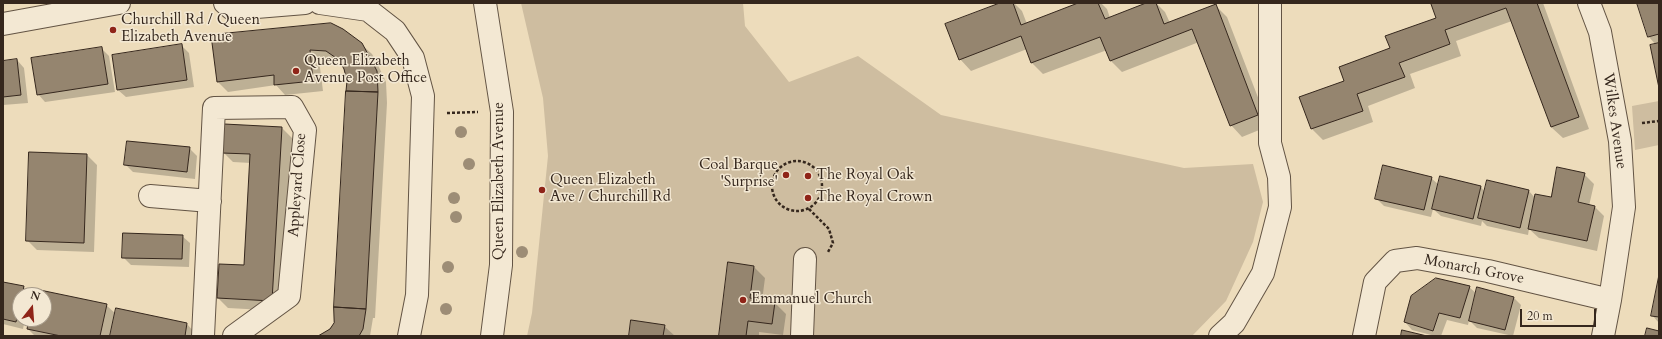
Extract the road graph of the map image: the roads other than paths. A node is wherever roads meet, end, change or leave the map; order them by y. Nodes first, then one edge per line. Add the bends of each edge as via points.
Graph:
1 (119, 3) edge
2 (225, 3) edge
3 (305, 3) edge
4 (320, 3) edge
5 (485, 3) edge
6 (1270, 3) edge
7 (1589, 3) edge
8 (96, 5) edge
9 (3, 24) edge
10 (150, 196) dead end
11 (210, 201) junction
12 (806, 259) road end
13 (1610, 300) junction
14 (203, 336) edge
15 (234, 336) edge
16 (409, 336) edge
17 (492, 336) edge
18 (802, 336) edge
19 (1220, 336) edge
20 (1364, 336) edge
21 (1603, 336) edge

1 - 8 street
2 - 3 street via 232,9
4 - 16 street via 368,10 395,31 413,58 423,96 417,295
5 - 17 street, Queen Elizabeth Avenue via 502,112 501,265
6 - 19 street via 1270,142 1279,177 1280,207 1263,273 1234,323
7 - 13 street, Wilkes Avenue via 1600,32 1620,141 1624,207
8 - 9 street
10 - 11 street
11 - 14 street, Appleyard Close
11 - 15 street, Appleyard Close via 214,108 292,107 305,130 289,296
12 - 18 street
13 - 20 street, Monarch Grove via 1488,271 1417,258 1395,261 1375,282
13 - 21 street, Wilkes Avenue

